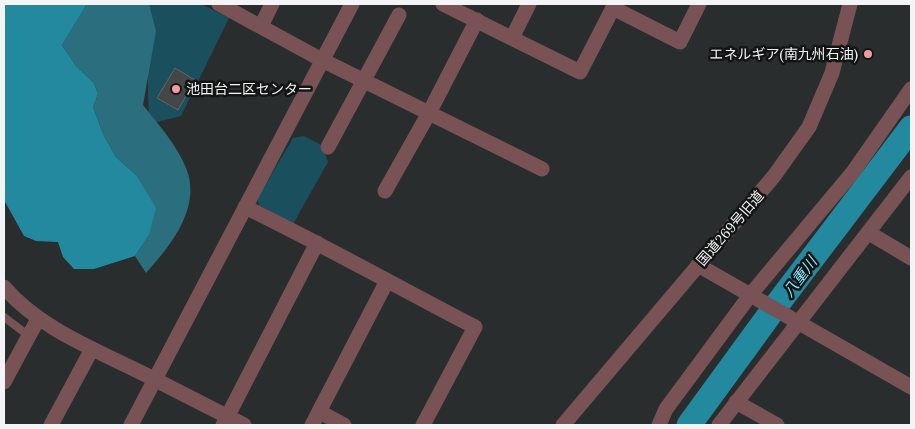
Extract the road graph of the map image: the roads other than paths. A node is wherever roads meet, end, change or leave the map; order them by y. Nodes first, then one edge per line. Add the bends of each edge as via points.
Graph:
1 (219, 4) edge
2 (272, 4) edge
3 (352, 4) edge
4 (445, 4) edge
5 (530, 4) edge
6 (699, 4) edge
7 (850, 4) edge
8 (614, 6) edge
9 (399, 15) dead end
10 (477, 20) junction
11 (260, 26) junction
12 (512, 38) junction
13 (322, 60) junction
14 (364, 80) junction
15 (911, 89) edge
16 (429, 113) junction
17 (328, 147) dead end
18 (542, 169) dead end
19 (911, 177) edge
20 (385, 191) dead end
21 (245, 207) junction
22 (869, 233) junction
23 (317, 243) junction
24 (911, 258) edge
25 (698, 265) junction
26 (386, 281) junction
27 (4, 288) edge
28 (755, 297) junction
29 (4, 317) edge
30 (38, 319) junction
31 (795, 321) junction
32 (29, 336) junction
33 (92, 348) junction
34 (155, 379) junction
35 (4, 382) edge
36 (911, 387) edge
37 (736, 402) junction
38 (316, 419) edge
39 (225, 421) edge
40 (51, 425) edge
41 (131, 425) edge
42 (244, 425) edge
43 (344, 425) edge
44 (423, 425) edge
45 (563, 425) edge
46 (659, 425) edge
47 (719, 425) edge
48 (777, 425) edge

1 - 11 street
2 - 11 street
3 - 13 street
4 - 10 street
5 - 12 street
6 - 8 street via 680,42
7 - 25 street, 国道269号旧道 via 832,73 809,127 774,176
8 - 12 street via 580,72
9 - 14 street
10 - 12 street
10 - 16 street
11 - 13 street
13 - 14 street
13 - 21 street
14 - 16 street
14 - 17 street
15 - 28 street via 853,172
16 - 18 street
16 - 20 street
19 - 22 street
21 - 23 street
21 - 34 street
22 - 24 street
22 - 31 street
23 - 26 street
23 - 39 street
25 - 28 street
25 - 45 street, 国道269号旧道
26 - 38 street
26 - 44 street via 475,327
27 - 30 street
28 - 31 street
28 - 46 street via 666,409
29 - 32 lane
30 - 32 street
30 - 33 street
31 - 36 street
31 - 37 street
32 - 35 street
33 - 34 street
33 - 40 street
34 - 39 street
34 - 41 street
37 - 47 street
37 - 48 street
38 - 43 street
39 - 42 street

